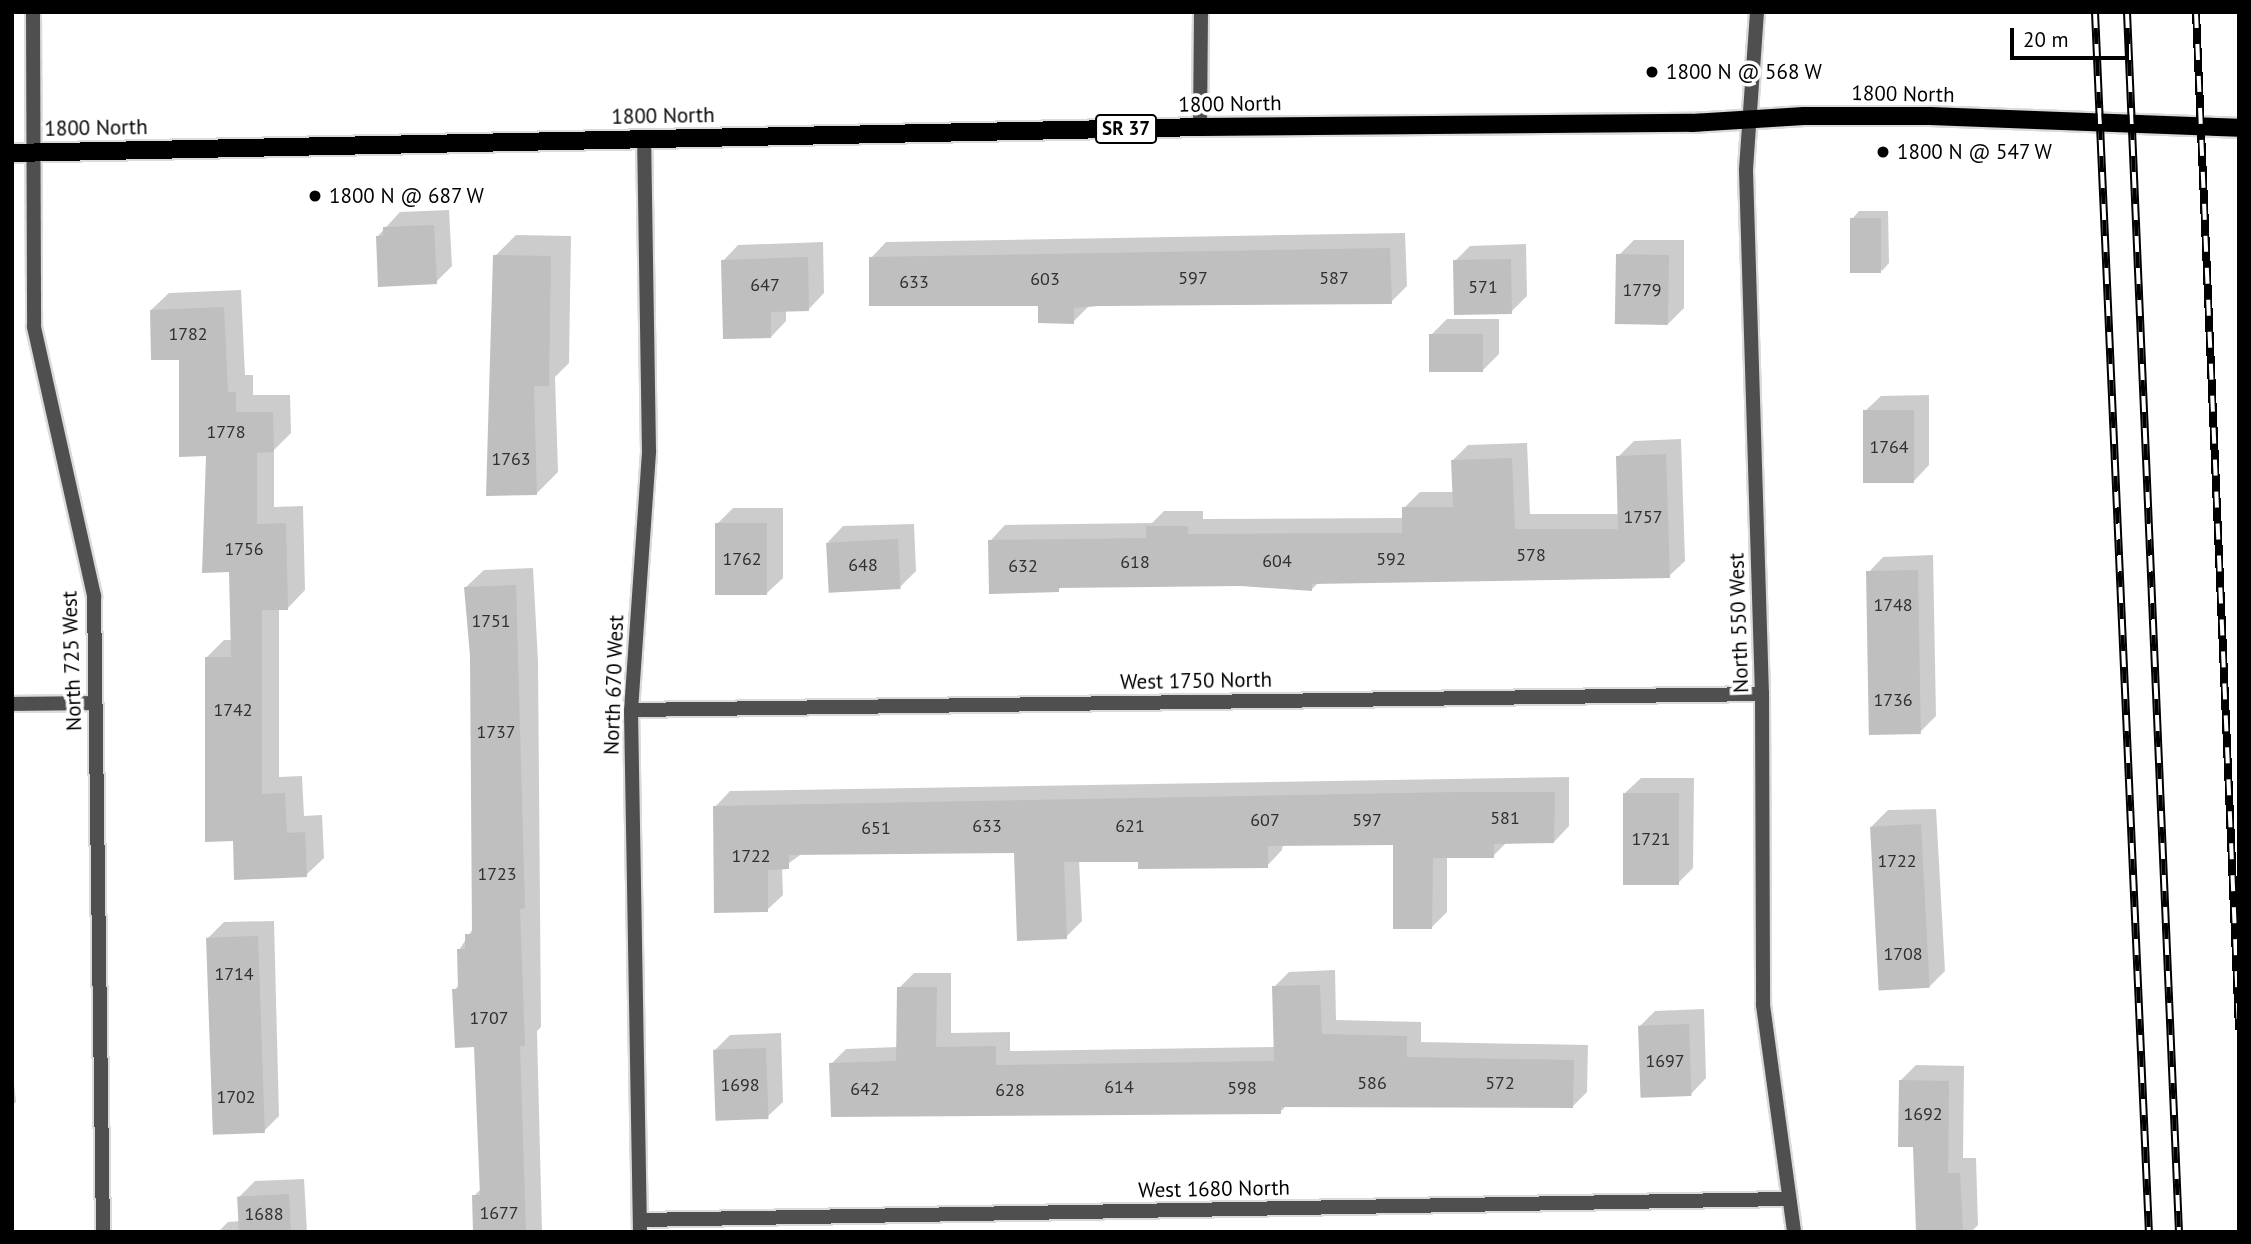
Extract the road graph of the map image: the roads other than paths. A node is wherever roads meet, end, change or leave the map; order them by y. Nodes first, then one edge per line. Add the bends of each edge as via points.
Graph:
1 (33, 12) edge
2 (1201, 12) edge
3 (1757, 12) edge
4 (1748, 118) junction
5 (1200, 127) junction
6 (2239, 128) edge
7 (644, 139) junction
8 (33, 152) junction
9 (12, 153) edge
10 (1762, 694) junction
11 (95, 703) junction
12 (12, 704) edge
13 (631, 710) junction
14 (1788, 1199) junction
15 (640, 1226) edge
16 (103, 1232) edge
17 (1794, 1232) edge

1 - 8 street, North 725 West
2 - 5 street
3 - 4 street, North 550 West
4 - 5 main road, 1800 North / SR 37 via 1692,123
4 - 6 main road, 1800 North / SR 37 via 1930,116
4 - 10 street, North 550 West
5 - 7 main road, 1800 North / SR 37
7 - 8 main road, 1800 North / SR 37
7 - 13 street, North 670 West via 649,451
8 - 9 main road, 1800 North / SR 37
8 - 11 street, North 725 West via 34,327 94,596
10 - 13 street, West 1750 North
10 - 14 street, North 550 West via 1763,1004
11 - 12 street
11 - 16 street, North 725 West
13 - 15 street, North 670 West
14 - 15 street, West 1680 North
14 - 17 street, North 550 West

